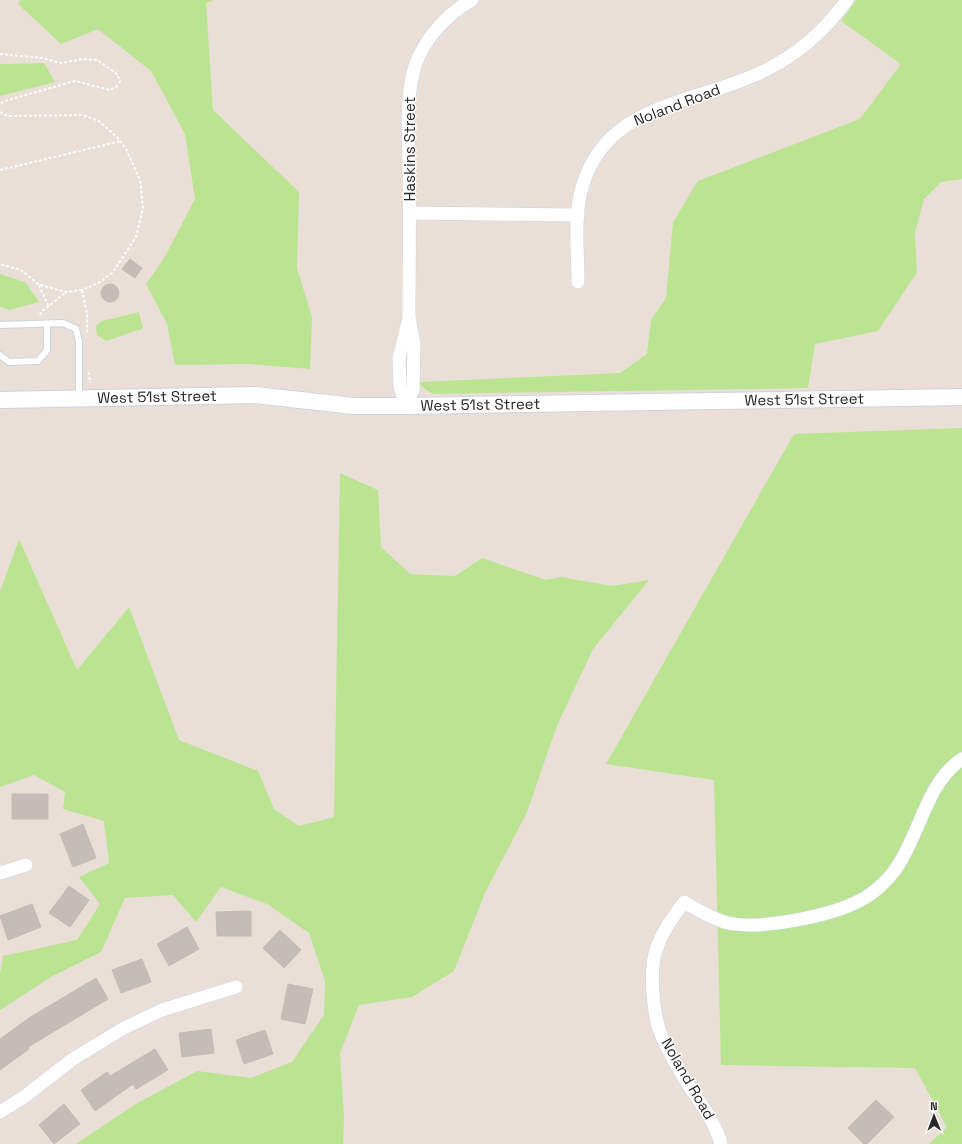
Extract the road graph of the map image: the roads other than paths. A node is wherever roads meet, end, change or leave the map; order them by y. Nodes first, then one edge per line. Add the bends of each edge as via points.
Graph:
1 (847, 0) edge
2 (466, 1) edge
3 (410, 213) junction
4 (578, 215) junction
5 (578, 282) dead end
6 (44, 324) junction
7 (0, 325) edge
8 (0, 355) edge
9 (962, 397) edge
10 (79, 398) junction
11 (0, 400) edge
12 (406, 406) junction
13 (962, 760) edge
14 (26, 865) dead end
15 (0, 873) edge
16 (236, 987) dead end
17 (0, 1112) edge
18 (721, 1144) edge

1 - 4 street, Noland Road via 829,23 809,41 766,70 646,114 611,136 596,154 587,173 579,198
2 - 3 street, Haskins Street via 439,27 425,47 412,79 409,121
3 - 4 street
3 - 12 street, Haskins Street via 409,318 399,358 400,387
4 - 5 street, Noland Road
6 - 7 lane
6 - 8 lane via 47,350 38,361 9,362
6 - 10 lane via 69,324 78,333
9 - 12 street, West 51st Street
10 - 11 street, West 51st Street
10 - 12 street, West 51st Street via 255,395 354,406
13 - 18 street, Noland Road via 955,764 933,794 895,870 862,900 809,916 752,926 727,923 684,902 667,926 656,951 653,978 662,1036 675,1062 718,1131
14 - 15 street
16 - 17 street via 162,1010 124,1028 73,1059

